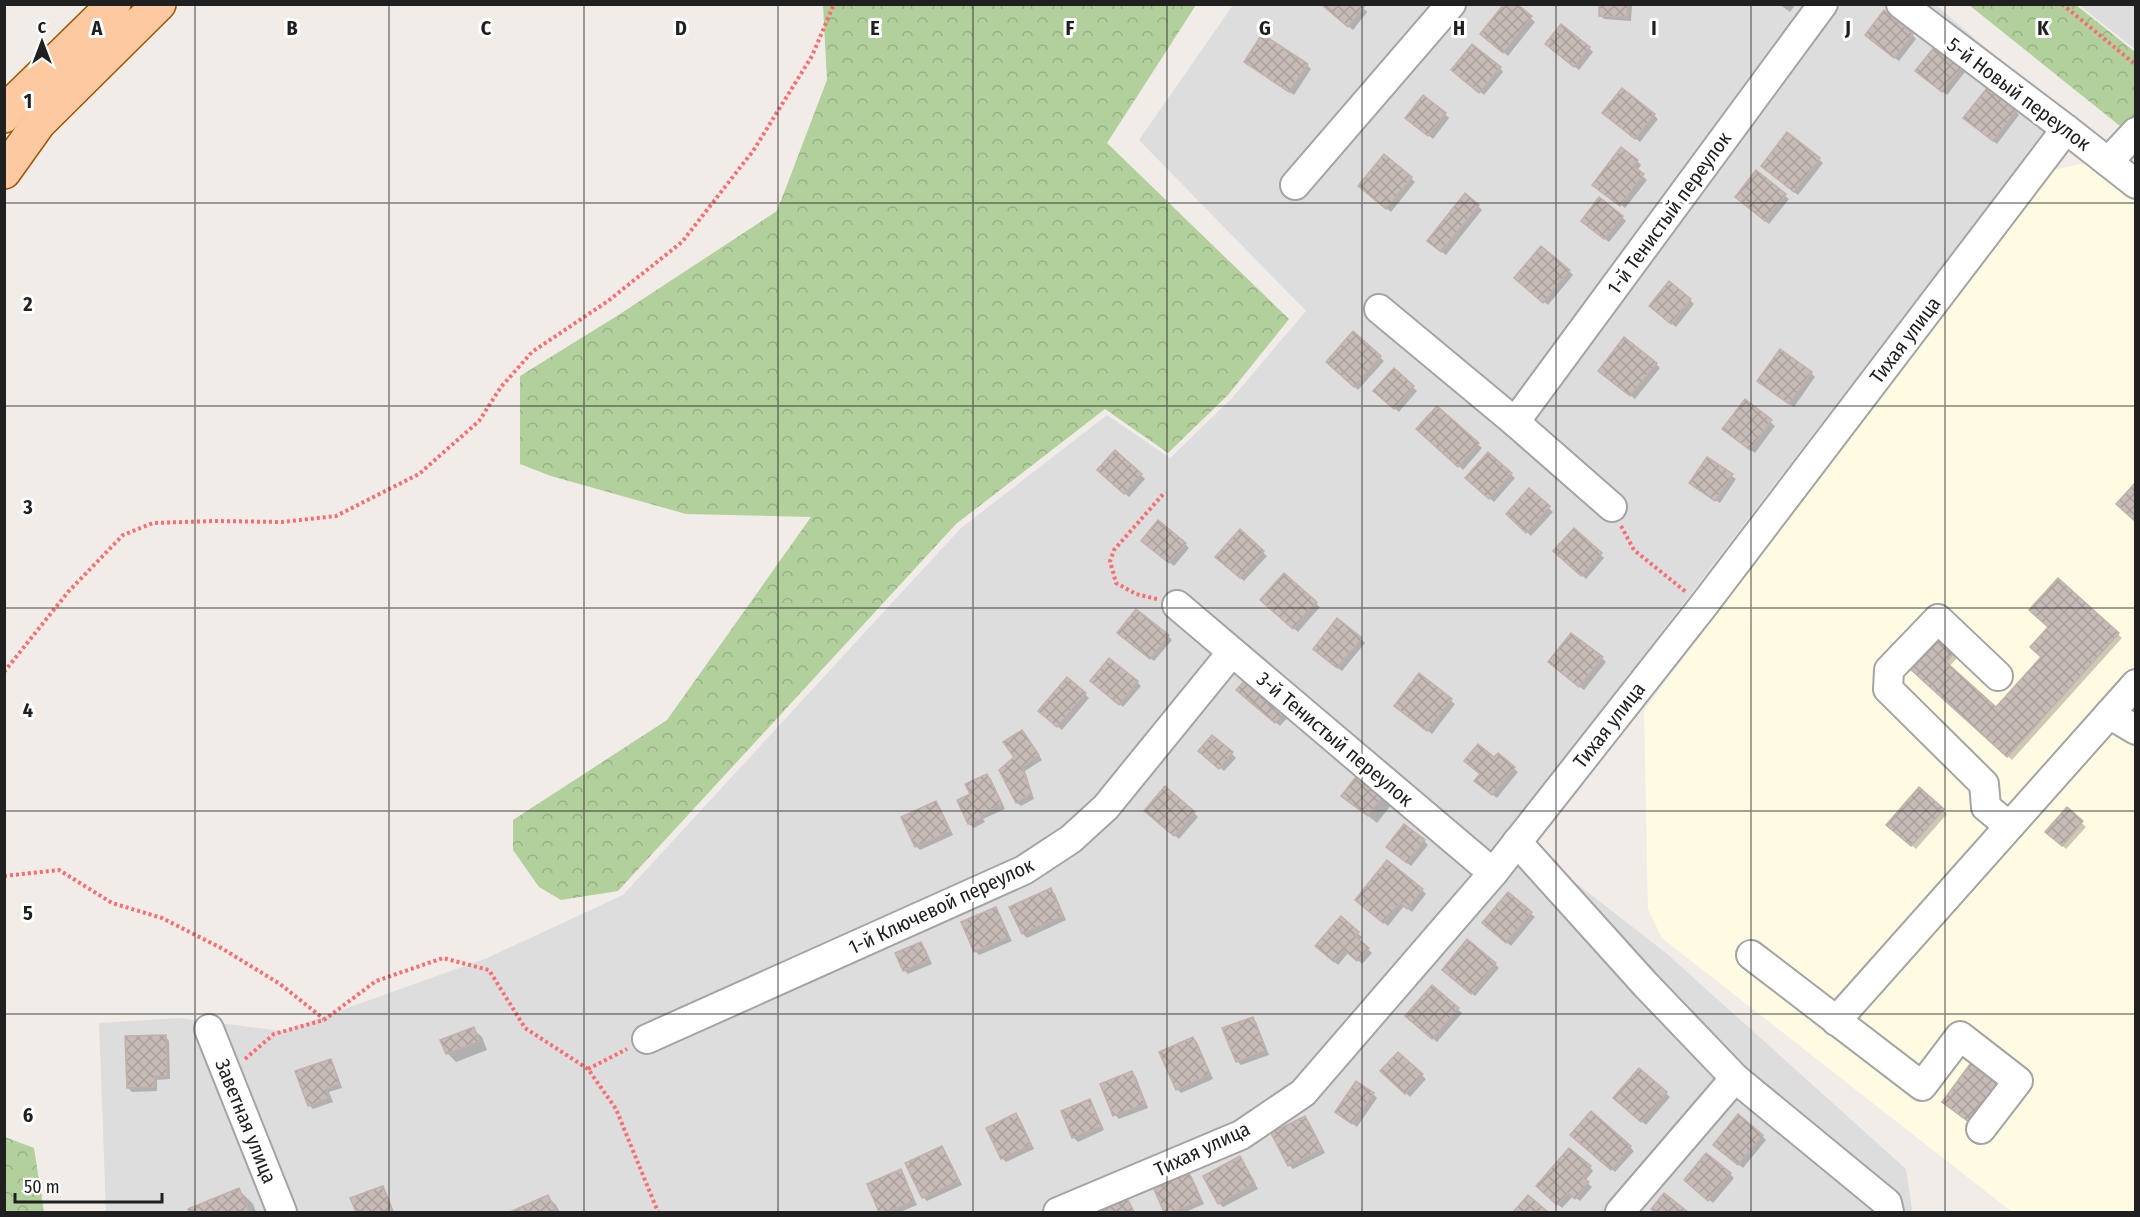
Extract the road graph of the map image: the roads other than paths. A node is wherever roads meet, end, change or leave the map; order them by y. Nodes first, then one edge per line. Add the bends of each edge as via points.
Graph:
1 (114, 4) edge
2 (159, 4) edge
3 (1451, 4) edge
4 (1823, 4) edge
5 (1900, 4) edge
6 (4, 116) edge
7 (2066, 129) junction
8 (2136, 132) edge
9 (2108, 162) junction
10 (4, 172) edge
11 (2136, 184) edge
12 (1295, 185) dead end
13 (1379, 309) dead end
14 (1515, 422) junction
15 (1612, 507) road end
16 (1177, 605) road end
17 (1232, 652) junction
18 (1998, 676) dead end
19 (2136, 684) edge
20 (2109, 714) junction
21 (2136, 730) edge
22 (2009, 826) junction
23 (1517, 842) junction
24 (1493, 873) junction
25 (1751, 955) dead end
26 (1836, 1020) junction
27 (209, 1029) dead end
28 (647, 1039) road end
29 (1735, 1078) junction
30 (1981, 1129) dead end
31 (282, 1212) edge
32 (1058, 1212) edge
33 (1620, 1212) edge
34 (1889, 1212) edge

1 - 6 main road
2 - 10 main road via 39,123
3 - 12 street
4 - 14 street, 1-й Тенистый переулок
5 - 7 street, 5-й Новый переулок
7 - 9 street, 5-й Новый переулок
7 - 23 street, Тихая улица via 1703,606
8 - 9 street
9 - 11 street, 5-й Новый переулок
13 - 14 street
14 - 15 street
16 - 17 street, 3-й Тенистый переулок
17 - 24 street, 3-й Тенистый переулок
17 - 28 street, 1-й Ключевой переулок via 1107,807 1071,839 1024,870
18 - 22 street via 1938,619 1889,670 1888,689 1984,784 1986,807
19 - 20 street
20 - 21 street
20 - 22 street
22 - 26 street
23 - 24 street, Тихая улица
23 - 29 street
24 - 32 street, Тихая улица via 1303,1093 1241,1135
25 - 26 street
26 - 30 street via 1922,1086 1960,1036 2018,1081
27 - 31 street, Заветная улица
29 - 33 street
29 - 34 street via 1887,1203

